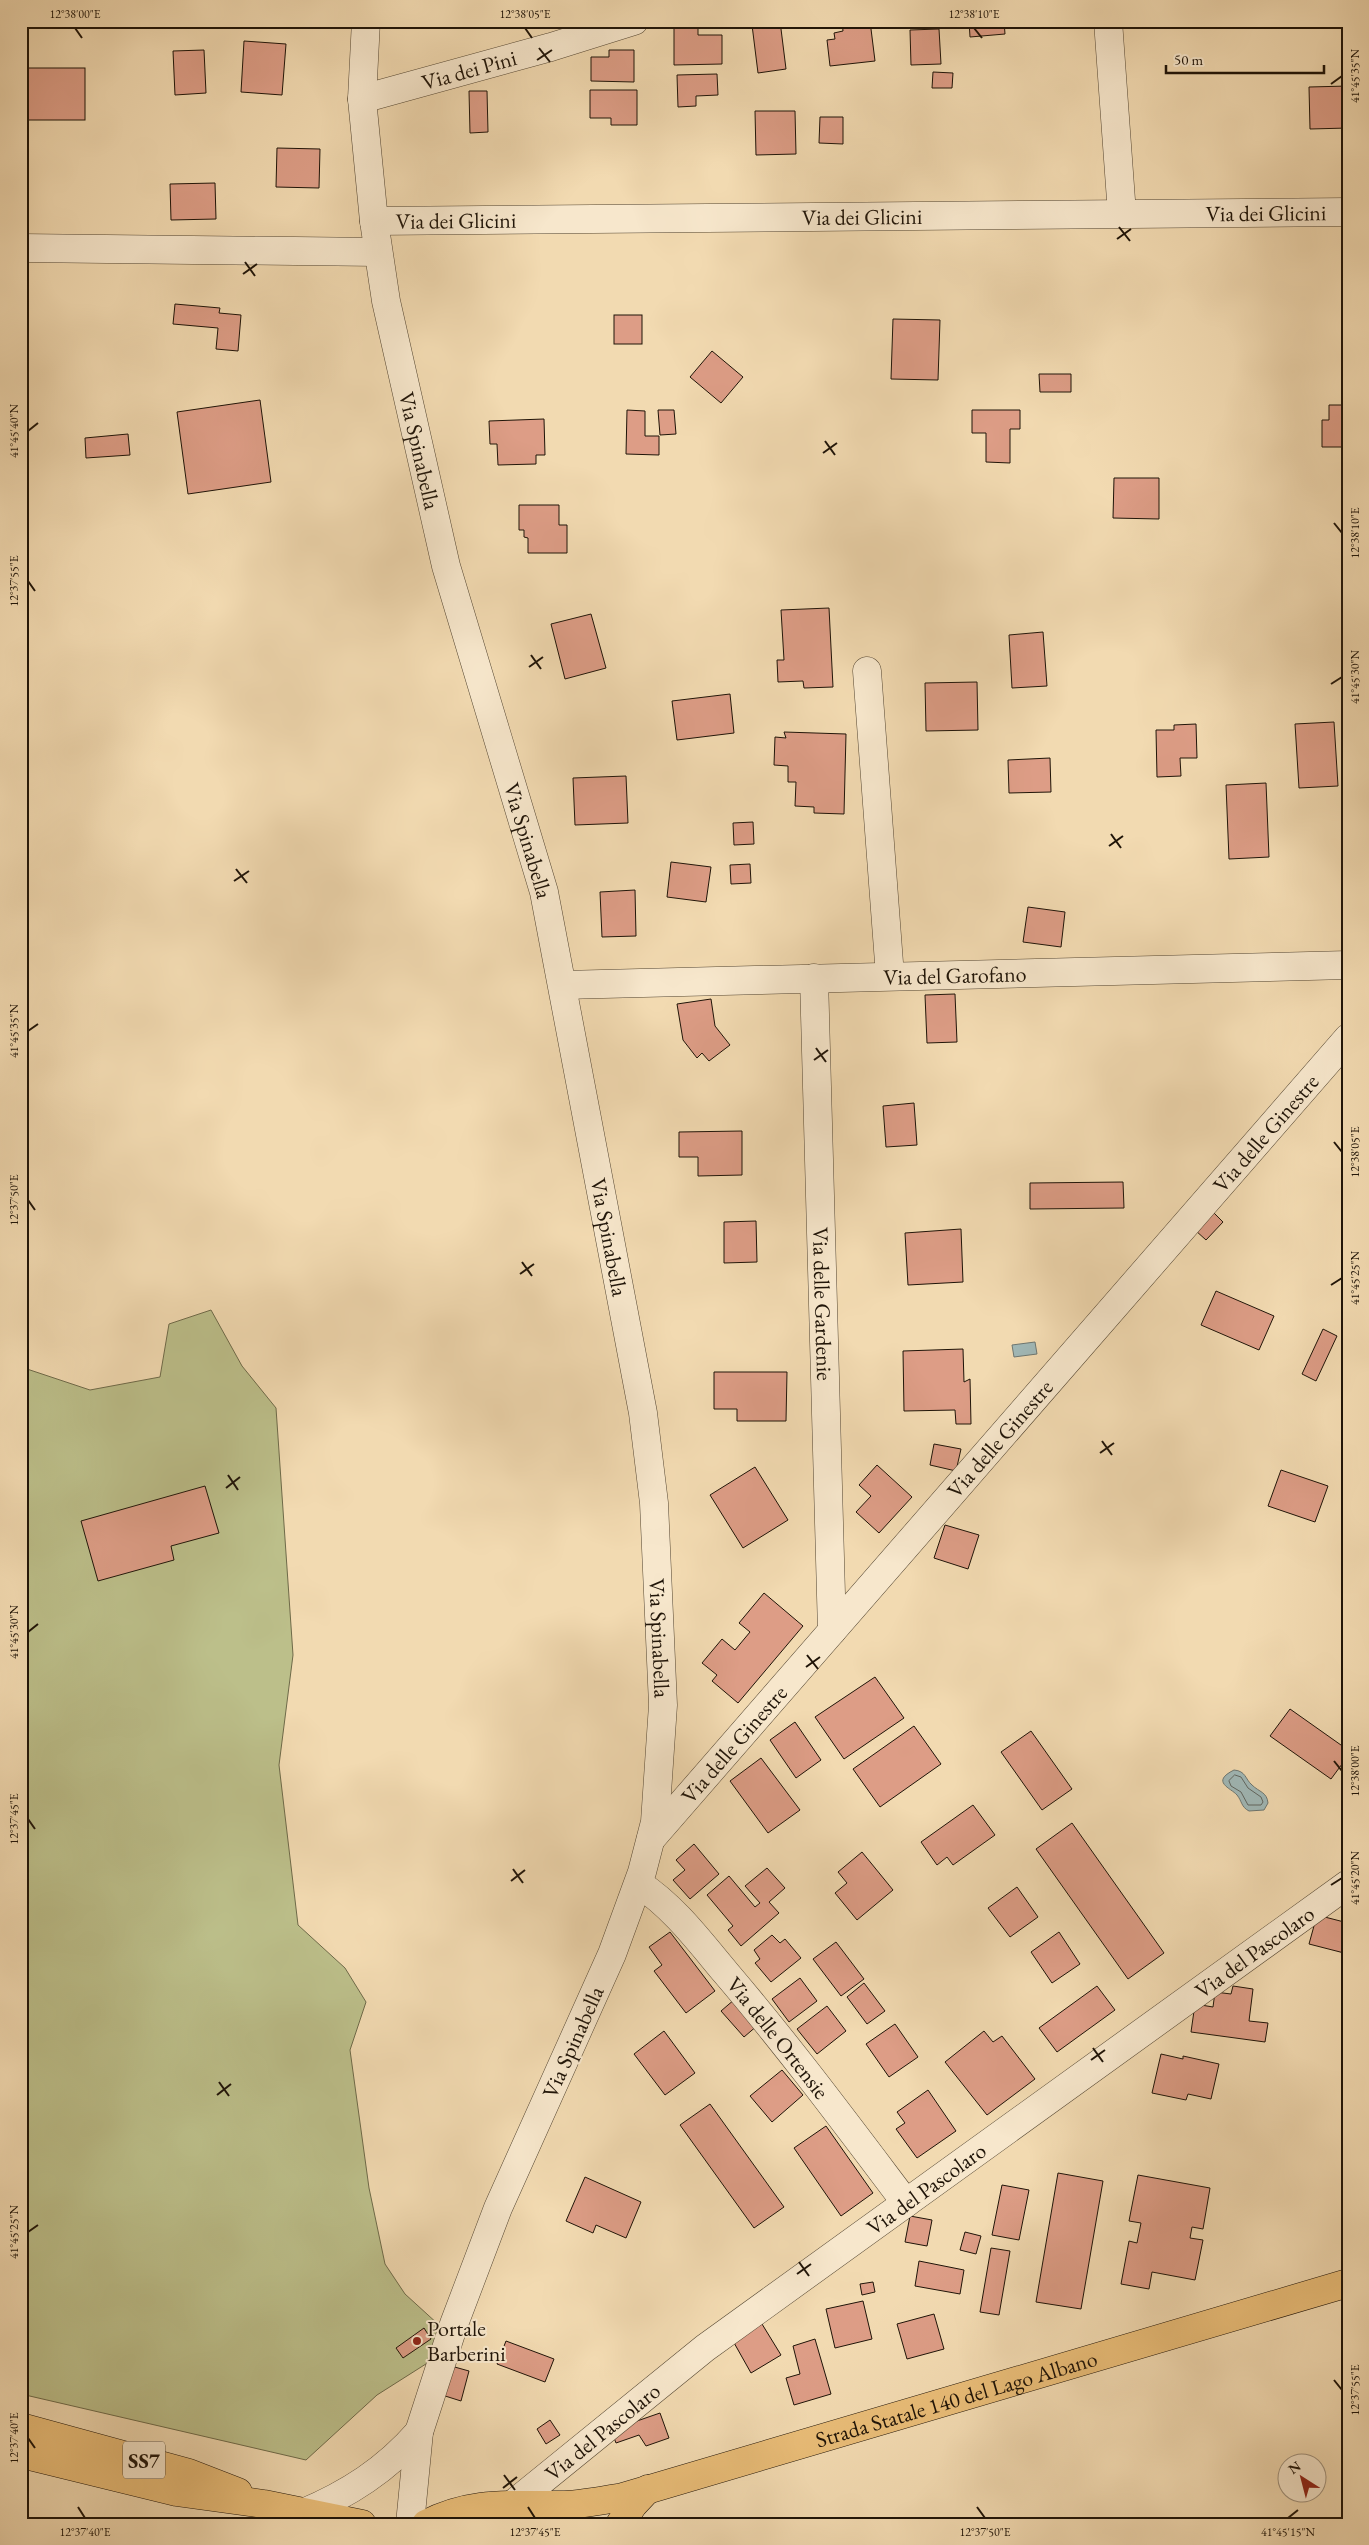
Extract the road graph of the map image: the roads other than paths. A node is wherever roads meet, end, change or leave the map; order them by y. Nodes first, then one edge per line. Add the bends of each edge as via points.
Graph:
1 (366, 21) edge
2 (634, 21) edge
3 (1108, 21) edge
4 (362, 99) junction
5 (1348, 212) edge
6 (1122, 214) junction
7 (374, 222) junction
8 (21, 248) edge
9 (378, 252) junction
10 (867, 671) dead end
11 (1348, 965) edge
12 (890, 976) junction
13 (814, 978) junction
14 (563, 984) junction
15 (1348, 1038) edge
16 (832, 1631) junction
17 (651, 1839) junction
18 (638, 1884) junction
19 (1348, 1884) edge
20 (906, 2202) junction
21 (1348, 2283) edge
22 (21, 2427) edge
23 (419, 2432) junction
24 (21, 2454) edge
25 (648, 2489) junction
26 (264, 2504) junction
27 (303, 2513) junction
28 (520, 2514) edge
29 (362, 2524) edge
30 (410, 2524) edge
31 (426, 2524) edge
32 (620, 2524) edge

1 - 4 street, Via Spinabella
2 - 4 street, Via dei Pini
3 - 6 street
4 - 7 street, Via Spinabella
5 - 6 street, Via dei Glicini
6 - 7 street, Via dei Glicini
7 - 9 street, Via Spinabella
8 - 9 street
9 - 14 street, Via Spinabella via 441,547 535,857
10 - 12 street
11 - 12 street, Via del Garofano
12 - 13 street, Via del Garofano
13 - 14 street, Via del Garofano
13 - 16 street, Via delle Gardenie
14 - 17 street, Via Spinabella via 643,1413 652,1481 663,1705
15 - 16 street, Via delle Ginestre
16 - 17 street, Via delle Ginestre
17 - 18 street, Via Spinabella
18 - 20 street, Via delle Ortensie via 675,1914 754,2006
18 - 23 street, Via Spinabella via 625,1924 590,2006 480,2250
19 - 20 street, Via del Pascolaro
20 - 28 street, Via del Pascolaro via 691,2358
21 - 25 main road, Strada Statale 140 del Lago Albano
22 - 26 main road, SS7 via 189,2472
23 - 27 street, Via Spinabella via 396,2458 370,2478
23 - 30 street, Via Spinabella
24 - 26 main road, SS7 via 176,2492
25 - 28 main road, Strada Statale 140 del Lago Albano via 601,2501
25 - 32 main road
26 - 27 main road, SS7
27 - 29 main road, SS7
28 - 31 main road via 470,2507

